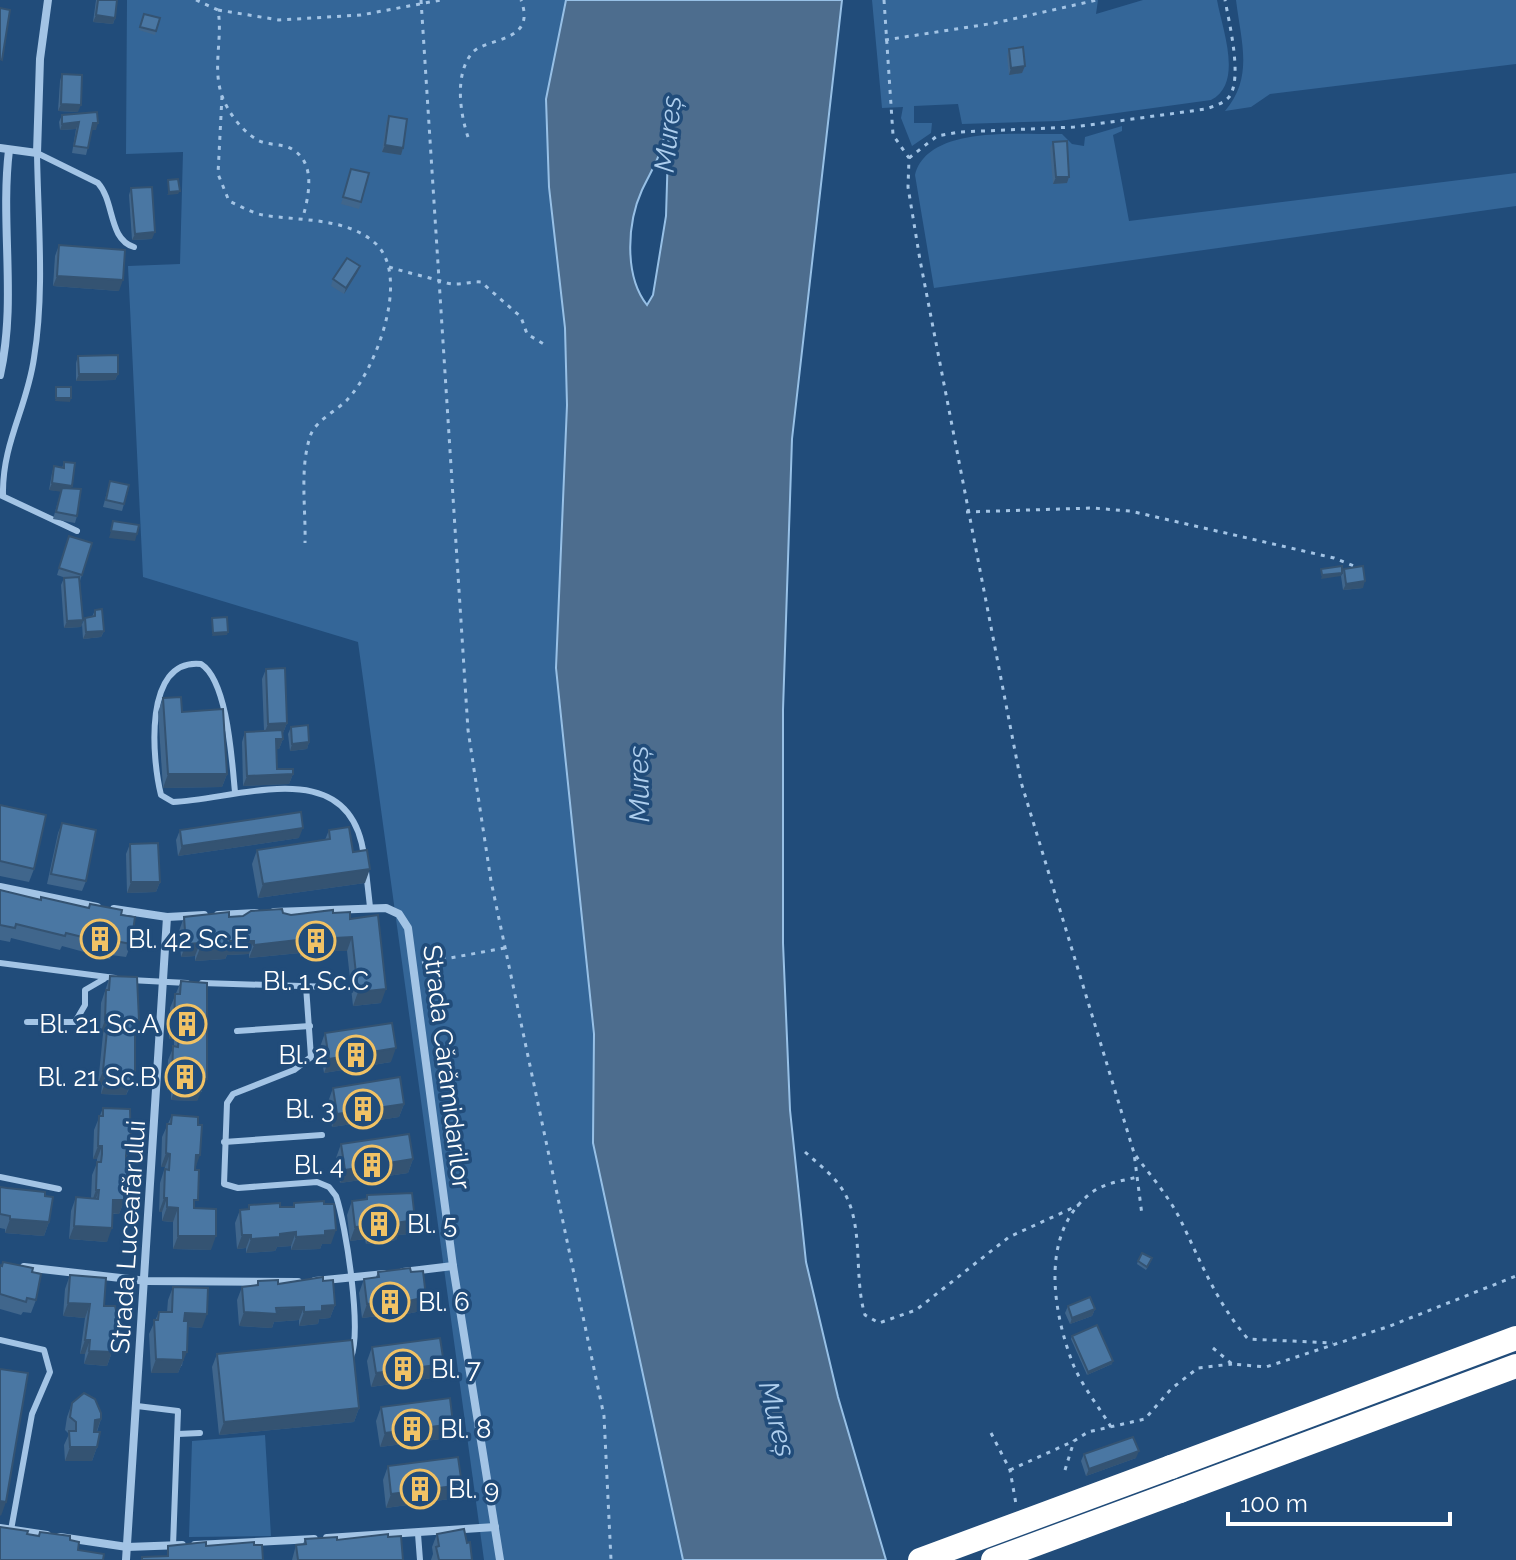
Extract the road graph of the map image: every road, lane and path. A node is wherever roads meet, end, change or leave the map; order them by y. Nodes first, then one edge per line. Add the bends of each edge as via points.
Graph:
1 (48, 0) edge
2 (196, 0) edge
3 (441, 0) edge
4 (521, 0) edge
5 (884, 0) edge
6 (1097, 0) edge
7 (1225, 0) edge
8 (421, 1) edge
9 (218, 10) junction
10 (885, 40) junction
11 (222, 96) junction
12 (468, 137) dead end
13 (5, 149) edge
14 (37, 153) junction
15 (909, 158) junction
16 (303, 219) junction
17 (134, 247) dead end
18 (389, 267) junction
19 (437, 277) junction
20 (547, 346) dead end
21 (0, 375) edge
22 (2, 495) edge
23 (966, 512) junction
24 (77, 531) dead end
25 (305, 543) dead end
26 (1359, 568) edge
27 (235, 792) junction
28 (0, 887) edge
29 (370, 907) junction
30 (167, 917) junction
31 (505, 948) junction
32 (0, 963) edge
33 (413, 964) junction
34 (105, 978) junction
35 (163, 982) junction
36 (306, 986) junction
37 (332, 987) dead end
38 (27, 1022) dead end
39 (310, 1026) junction
40 (237, 1031) dead end
41 (322, 1135) dead end
42 (224, 1142) junction
43 (805, 1152) dead end
44 (1134, 1153) junction
45 (0, 1177) edge
46 (1137, 1177) junction
47 (59, 1189) dead end
48 (1079, 1205) junction
49 (1142, 1215) dead end
50 (14, 1265) edge
51 (453, 1266) junction
52 (1516, 1276) edge
53 (350, 1278) junction
54 (147, 1281) junction
55 (1516, 1338) edge
56 (0, 1340) edge
57 (1339, 1343) junction
58 (1213, 1348) dead end
59 (350, 1361) edge
60 (1232, 1364) junction
61 (1516, 1366) edge
62 (137, 1406) junction
63 (1111, 1427) junction
64 (200, 1433) dead end
65 (991, 1433) dead end
66 (178, 1434) junction
67 (1074, 1441) junction
68 (1010, 1470) junction
69 (1065, 1470) dead end
70 (1018, 1511) dead end
71 (495, 1527) junction
72 (0, 1528) edge
73 (11, 1530) junction
74 (418, 1534) junction
75 (173, 1546) junction
76 (127, 1547) junction
77 (126, 1560) edge
78 (420, 1560) edge
79 (500, 1560) edge
80 (611, 1560) edge
81 (920, 1560) edge
82 (993, 1560) edge

1 - 14 street
2 - 9 path
3 - 8 path
4 - 12 path via 522,22 514,35 471,54 462,78 461,115
5 - 10 path
6 - 10 path
7 - 15 path via 1235,75 1231,94 1223,102 1074,127 937,136
8 - 9 path via 361,15 279,20
8 - 19 path
9 - 11 path via 216,64
10 - 15 path via 893,135
11 - 16 path via 238,125 257,141 292,149 309,170
11 - 16 path via 218,174 229,201 260,215
13 - 14 street
13 - 21 street via 7,340
14 - 17 lane via 98,183 117,234
14 - 22 lane via 35,357 5,451
15 - 23 path via 908,187
16 - 18 path via 349,229 376,243
18 - 19 path
18 - 25 path via 388,318 371,365 348,399 313,429 304,457
19 - 20 path via 447,283 481,282 521,317 527,334
19 - 31 path via 468,730
22 - 24 lane
23 - 26 path via 1130,511
23 - 44 path via 1021,782
27 - 27 lane via 184,802 161,795 155,753 158,699 166,680 184,665 201,664 211,675 228,731
27 - 29 lane via 310,789 343,809 356,823 362,842
28 - 30 street
29 - 30 street
29 - 33 street, Strada Cărămidarilor via 399,914 408,928
30 - 35 street, Strada Luceafărului
31 - 33 path
31 - 80 path via 604,1416
32 - 34 lane
33 - 51 street, Strada Cărămidarilor
34 - 35 lane
34 - 38 lane via 85,990 85,1005 75,1022
35 - 36 lane
35 - 54 street, Strada Luceafărului
36 - 37 lane
36 - 39 lane
39 - 40 lane
39 - 42 lane via 312,1050 305,1063 233,1094 227,1103
41 - 42 lane
42 - 53 lane via 227,1186 317,1182 329,1187 340,1206
43 - 48 path via 839,1184 854,1218 857,1290 865,1315 879,1323 916,1310 1009,1237
44 - 46 path
44 - 57 path via 1179,1215 1224,1311 1248,1339
45 - 47 lane
46 - 48 path via 1107,1185
46 - 49 path
48 - 63 path via 1063,1233 1054,1276 1056,1307 1074,1367
50 - 54 street
51 - 53 street
51 - 71 street, Strada Cărămidarilor
52 - 57 path
53 - 54 street via 217,1284
53 - 59 lane via 355,1335
54 - 62 street, Strada Luceafărului
55 - 81 highway, bridge
56 - 73 lane via 44,1350 50,1372 32,1414
57 - 60 path via 1266,1367
58 - 60 path
60 - 63 path via 1198,1368 1145,1419
61 - 82 highway, bridge
62 - 66 lane via 178,1411
62 - 76 street, Strada Luceafărului
63 - 67 path
64 - 66 lane
65 - 68 path
66 - 75 lane
67 - 68 path
67 - 69 path
68 - 70 path
71 - 74 street
71 - 79 street, Strada Cărămidarilor
72 - 73 street
73 - 76 street
74 - 75 street
74 - 78 lane
75 - 76 street
76 - 77 street, Strada Luceafărului

